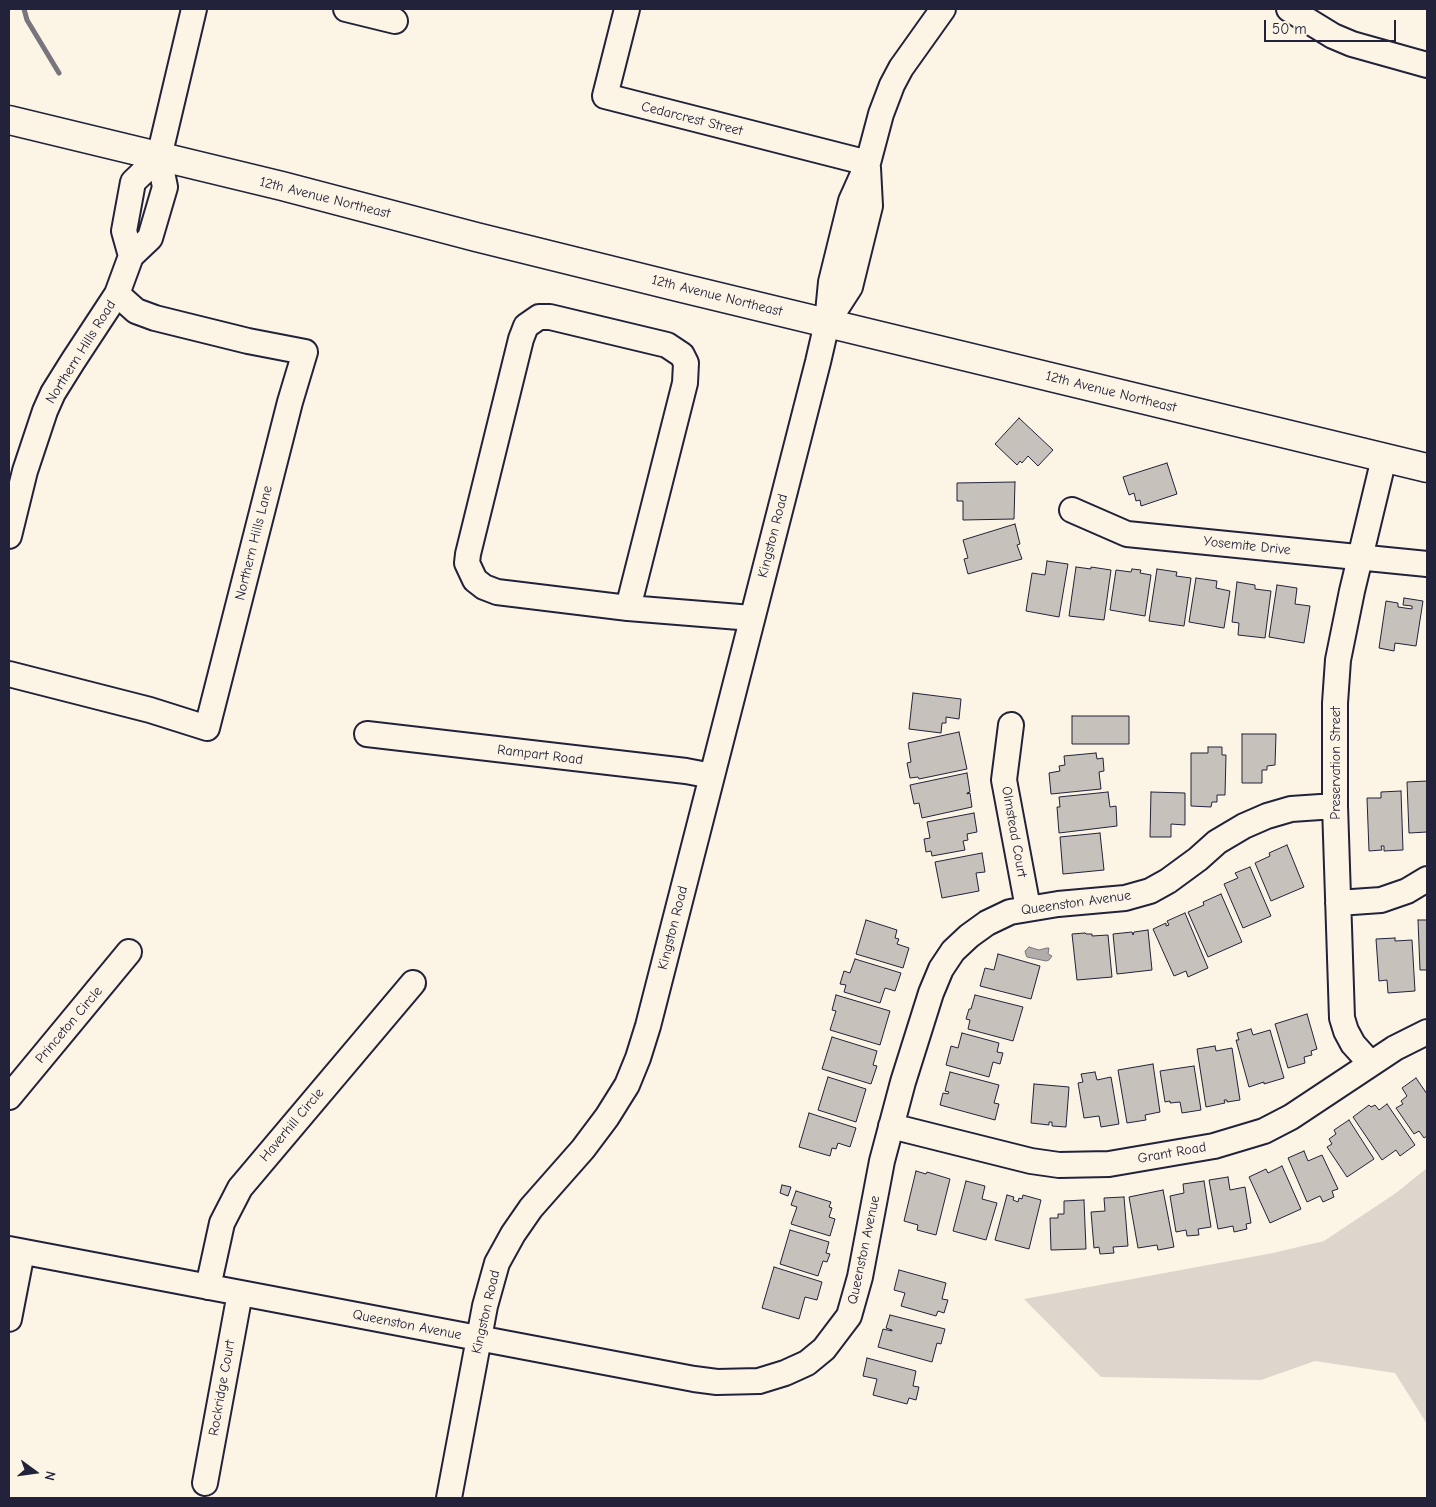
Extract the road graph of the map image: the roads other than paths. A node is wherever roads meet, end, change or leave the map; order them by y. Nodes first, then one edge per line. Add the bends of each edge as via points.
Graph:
1 (194, 9) edge
2 (346, 9) edge
3 (627, 9) edge
4 (943, 9) edge
5 (1289, 9) edge
6 (395, 21) dead end
7 (1427, 66) edge
8 (9, 120) edge
9 (159, 157) junction
10 (868, 163) junction
11 (117, 294) junction
12 (827, 323) junction
13 (1384, 458) junction
14 (1427, 468) edge
15 (1072, 510) dead end
16 (9, 536) edge
17 (1360, 557) junction
18 (1427, 564) edge
19 (628, 608) junction
20 (752, 618) junction
21 (9, 674) edge
22 (1011, 726) dead end
23 (367, 734) dead end
24 (712, 776) junction
25 (1335, 806) junction
26 (1427, 879) edge
27 (1338, 903) junction
28 (1028, 908) junction
29 (129, 952) dead end
30 (413, 984) dead end
31 (1427, 1032) edge
32 (1372, 1064) junction
33 (9, 1097) edge
34 (891, 1126) junction
35 (15, 1251) edge
36 (208, 1287) junction
37 (240, 1293) junction
38 (9, 1319) edge
39 (478, 1338) junction
40 (205, 1483) dead end
41 (448, 1498) edge

1 - 9 street
2 - 6 street
3 - 10 street, Cedarcrest Street via 605,96
4 - 10 street, Kingston Road via 892,85
5 - 7 street via 1346,41
8 - 9 main road, 12th Avenue Northeast
9 - 11 street, Northern Hills Road via 164,187 150,238 131,256
9 - 12 main road, 12th Avenue Northeast
10 - 12 street, Kingston Road via 870,206 850,287
11 - 16 street, Northern Hills Road via 45,411
11 - 21 street, Northern Hills Lane via 136,311 155,318 248,342 305,352 207,728
12 - 13 main road, 12th Avenue Northeast
12 - 20 street, Kingston Road
13 - 14 main road, 12th Avenue Northeast
13 - 17 street, Preservation Street
15 - 17 street, Yosemite Drive via 1128,534
17 - 18 street, Yosemite Drive
17 - 25 street, Preservation Street via 1338,660 1334,722
19 - 19 street via 685,383 686,363 682,355 668,345 539,317 526,326 519,347 467,563 475,580 497,592
19 - 20 street
20 - 24 street, Kingston Road
22 - 28 street, Olmstead Court via 1004,780
23 - 24 street, Rampart Road
24 - 39 street, Kingston Road via 648,1026 627,1085 583,1149 531,1208 506,1246 492,1279
25 - 27 street, Preservation Street
25 - 28 street, Queenston Avenue via 1291,809 1244,826 1150,892 1125,898
26 - 27 street via 1380,900
27 - 32 street, Preservation Street via 1342,1018 1353,1044
28 - 34 street, Queenston Avenue via 987,923 953,950 941,969
29 - 33 street, Princeton Circle
30 - 36 street, Haverhill Circle via 237,1193 222,1223
31 - 32 street, Grant Road
32 - 34 street, Grant Road via 1264,1131 1214,1146 1109,1164 1031,1162
34 - 39 street, Queenston Avenue via 850,1316 824,1349 807,1363 759,1381 717,1382
35 - 36 street, Queenston Avenue
35 - 38 street
36 - 37 street, Queenston Avenue
37 - 39 street, Queenston Avenue
37 - 40 street, Rockridge Court
39 - 41 street, Kingston Road

